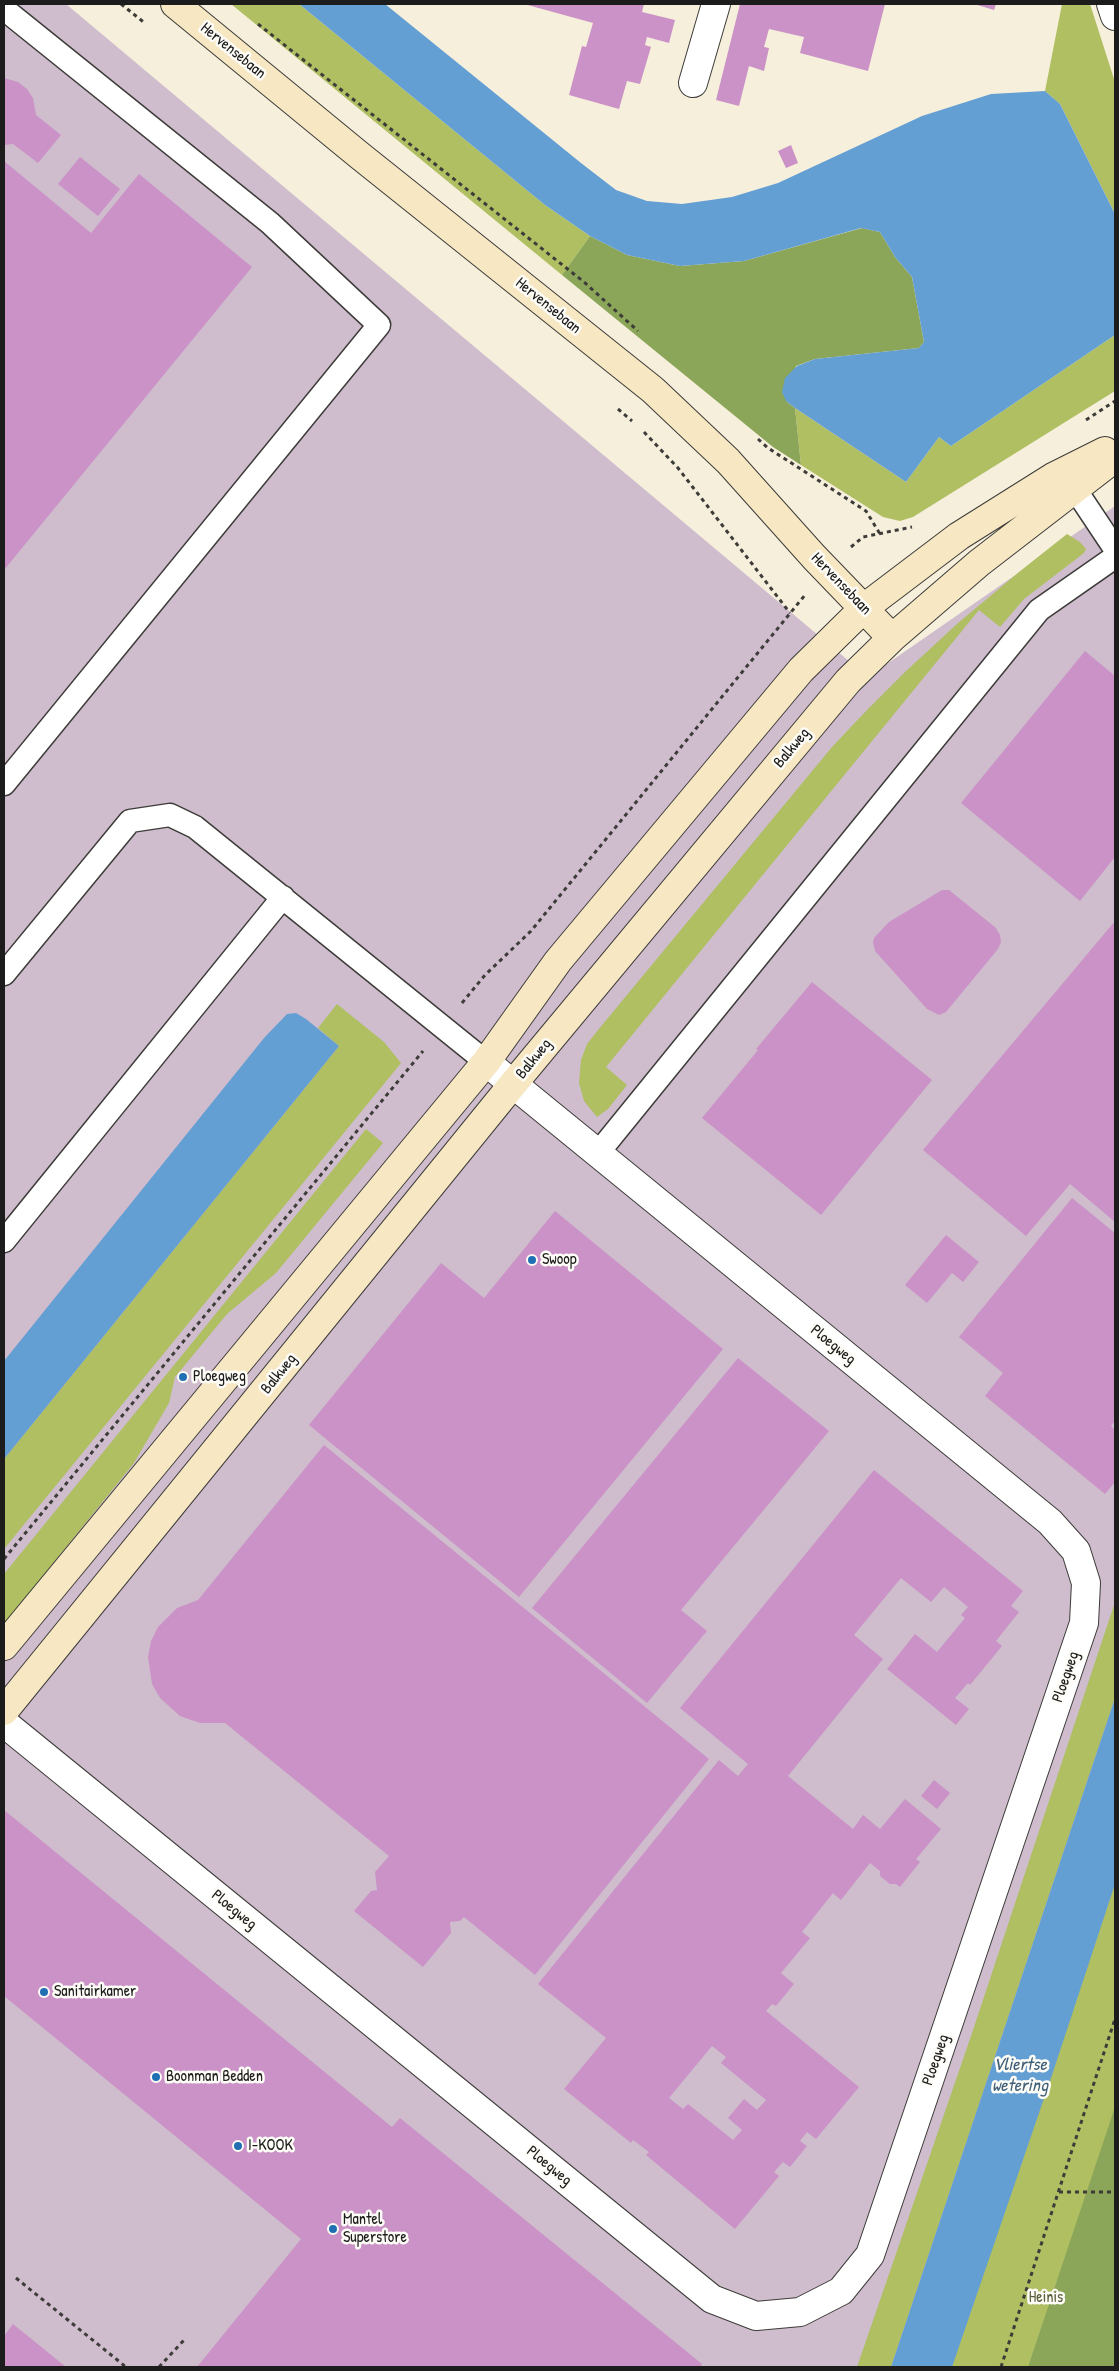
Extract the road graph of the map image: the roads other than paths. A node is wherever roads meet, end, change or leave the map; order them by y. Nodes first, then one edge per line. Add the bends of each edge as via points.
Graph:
1 (176, 4) edge
2 (716, 4) edge
3 (1111, 4) edge
4 (4, 9) edge
5 (1115, 16) edge
6 (693, 83) dead end
7 (1115, 445) edge
8 (1115, 458) edge
9 (1075, 489) junction
10 (1115, 550) edge
11 (1115, 557) edge
12 (864, 608) junction
13 (892, 638) junction
14 (4, 784) edge
15 (283, 896) junction
16 (4, 974) edge
17 (486, 1062) junction
18 (513, 1084) junction
19 (598, 1154) junction
20 (4, 1240) edge
21 (4, 1646) edge
22 (4, 1711) edge
23 (4, 1723) edge

1 - 12 street, Hervensebaan via 652,390 728,461
2 - 6 street
3 - 5 street
4 - 14 lane via 270,223 379,325
7 - 12 street via 1053,477 959,536
8 - 9 street, Balkweg
9 - 10 lane
9 - 13 street, Balkweg via 979,563
11 - 19 lane via 1039,610
12 - 13 street, Hervensebaan
12 - 17 street via 801,670 558,961
13 - 18 street, Balkweg via 848,681
15 - 16 lane via 195,827 170,815 130,820
15 - 17 lane
15 - 20 lane
17 - 18 street, Ploegweg
17 - 21 street
18 - 19 street, Ploegweg
18 - 22 street, Balkweg
19 - 23 street, Ploegweg via 1050,1522 1076,1551 1086,1583 1084,1623 870,2255 841,2291 800,2312 756,2316 712,2299

